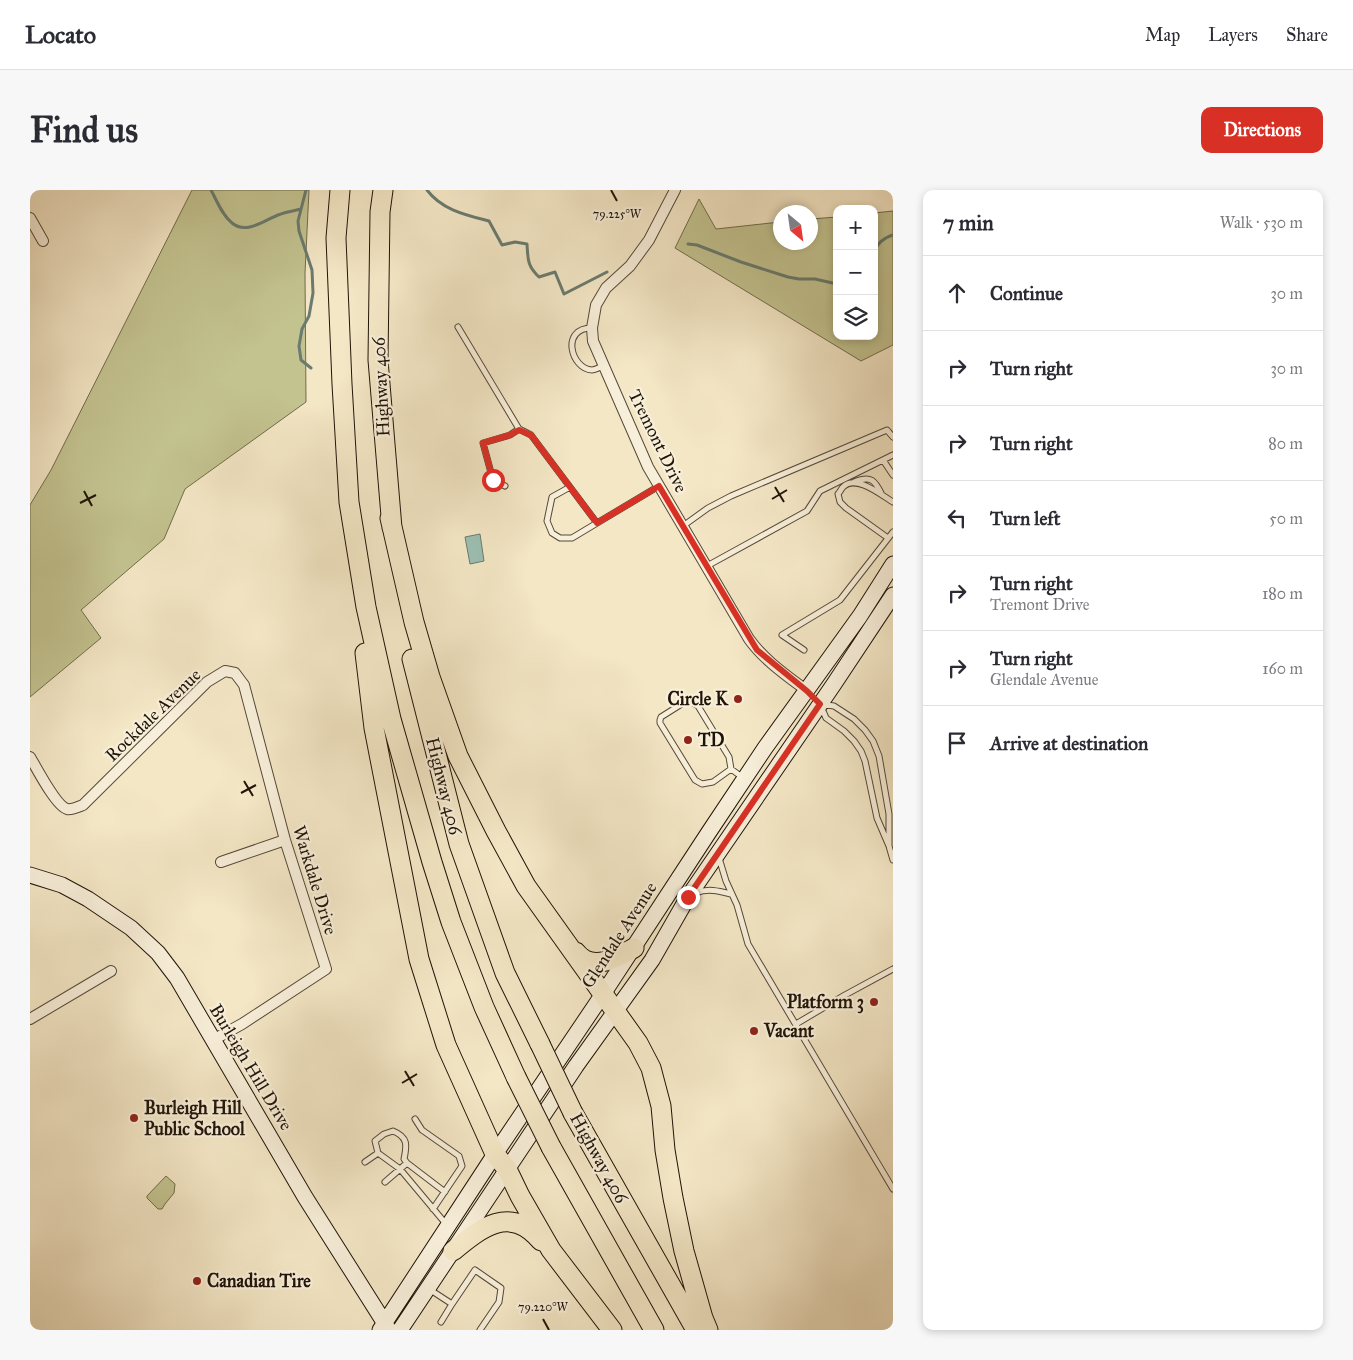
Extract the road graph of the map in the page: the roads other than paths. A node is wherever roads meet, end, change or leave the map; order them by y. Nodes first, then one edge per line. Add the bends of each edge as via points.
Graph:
1 (340, 190) edge
2 (383, 190) edge
3 (675, 190) edge
4 (30, 218) edge
5 (43, 241) dead end
6 (458, 326) dead end
7 (592, 328) junction
8 (604, 366) junction
9 (519, 430) junction
10 (893, 437) edge
11 (893, 455) edge
12 (883, 460) junction
13 (893, 475) edge
14 (505, 486) dead end
15 (659, 486) junction
16 (570, 487) junction
17 (350, 502) junction
18 (893, 502) edge
19 (390, 518) junction
20 (597, 523) junction
21 (683, 526) junction
22 (893, 532) edge
23 (888, 538) junction
24 (893, 564) edge
25 (707, 566) junction
26 (893, 595) edge
27 (804, 650) dead end
28 (235, 672) joint
29 (807, 691) junction
30 (820, 704) junction
31 (30, 756) edge
32 (731, 770) junction
33 (744, 779) junction
34 (285, 840) junction
35 (890, 846) junction
36 (717, 853) junction
37 (893, 860) edge
38 (221, 862) dead end
39 (30, 875) edge
40 (731, 894) junction
41 (688, 897) junction
42 (569, 946) junction
43 (634, 948) junction
44 (893, 969) edge
45 (111, 971) dead end
46 (603, 994) junction
47 (616, 1010) junction
48 (30, 1019) edge
49 (796, 1024) junction
50 (213, 1040) junction
51 (415, 1119) dead end
52 (378, 1153) junction
53 (495, 1154) junction
54 (365, 1162) dead end
55 (407, 1163) junction
56 (400, 1169) junction
57 (507, 1169) junction
58 (385, 1182) dead end
59 (893, 1189) edge
60 (446, 1192) junction
61 (433, 1209) junction
62 (448, 1226) junction
63 (453, 1251) junction
64 (570, 1275) junction
65 (428, 1288) junction
66 (452, 1304) junction
67 (442, 1322) dead end
68 (385, 1327) edge
69 (400, 1330) edge
70 (480, 1330) edge
71 (612, 1330) edge
72 (654, 1330) edge
73 (696, 1330) edge
74 (708, 1330) edge

1 - 17 highway, Highway 406 via 336,238
2 - 19 highway, Highway 406 via 378,360
3 - 7 street, Tremont Drive via 649,240 630,266 603,292 596,305
4 - 5 street
6 - 9 lane
7 - 8 street, Tremont Drive via 593,341
7 - 8 lane via 576,334 572,348 584,367 592,370
8 - 15 street, Tremont Drive via 641,453
9 - 14 lane via 483,443 493,480
9 - 16 lane via 531,435
10 - 21 lane via 887,430 804,464 731,496
11 - 12 lane
12 - 13 lane
12 - 25 lane via 820,491 807,511
15 - 20 lane
15 - 21 street, Tremont Drive
16 - 20 lane
16 - 20 lane via 552,497 547,521 552,533 560,538 572,538
17 - 53 highway via 374,728 419,959 446,1045
17 - 72 highway, Highway 406, bridge via 366,607 391,719 451,922 516,1077 551,1147
18 - 23 lane via 860,484 844,486 838,494 846,508
19 - 42 highway via 414,622 458,756 526,886
19 - 73 highway, Highway 406, bridge via 413,665 459,844 505,972 573,1112
21 - 25 street, Tremont Drive
22 - 23 lane
23 - 27 lane via 840,600 782,635
24 - 29 main road, Glendale Avenue
25 - 29 street, Tremont Drive via 757,650
26 - 30 main road
28 - 31 street, Rockdale Avenue via 225,671 207,682 83,805 66,809 57,802
28 - 34 street, Warkdale Drive via 244,685
29 - 30 main road
29 - 33 main road, Glendale Avenue
30 - 35 lane via 826,718 844,731 861,751 877,818
30 - 35 lane via 834,706 854,719 873,741 879,756 889,814
30 - 36 main road
32 - 32 lane via 713,782 702,784 695,780 660,723 661,717 688,700 698,706 729,757
32 - 33 lane
33 - 43 main road, Glendale Avenue
34 - 38 street
34 - 50 street, Warkdale Drive via 326,969
35 - 37 lane
36 - 40 lane
36 - 41 main road
39 - 50 main road, Burleigh Hill Drive via 62,885 131,928 158,953 177,978
40 - 41 lane via 712,890
40 - 49 lane via 748,944
41 - 47 main road via 652,960
42 - 43 highway via 584,960 597,962
42 - 46 highway
43 - 46 main road, Glendale Avenue
44 - 49 lane
45 - 48 street
46 - 47 highway
46 - 53 main road, Glendale Avenue
47 - 57 main road
47 - 74 highway via 651,1068 661,1106 665,1150 684,1251
49 - 59 lane
50 - 68 main road, Burleigh Hill Drive
51 - 60 lane via 422,1130 459,1156 462,1166
52 - 54 lane
52 - 55 lane via 375,1141 384,1134 399,1133 406,1141 404,1159
52 - 56 lane
53 - 57 highway
53 - 62 main road, Glendale Avenue
55 - 56 lane
55 - 60 lane
56 - 58 lane
56 - 61 lane
57 - 63 main road
57 - 64 highway via 552,1250
60 - 61 lane
61 - 62 lane
62 - 68 main road, Glendale Avenue
63 - 64 highway via 491,1224 514,1222 536,1234
63 - 65 main road
64 - 71 highway
65 - 66 lane
65 - 69 main road
66 - 67 lane
66 - 70 lane via 475,1270 501,1288 500,1302

